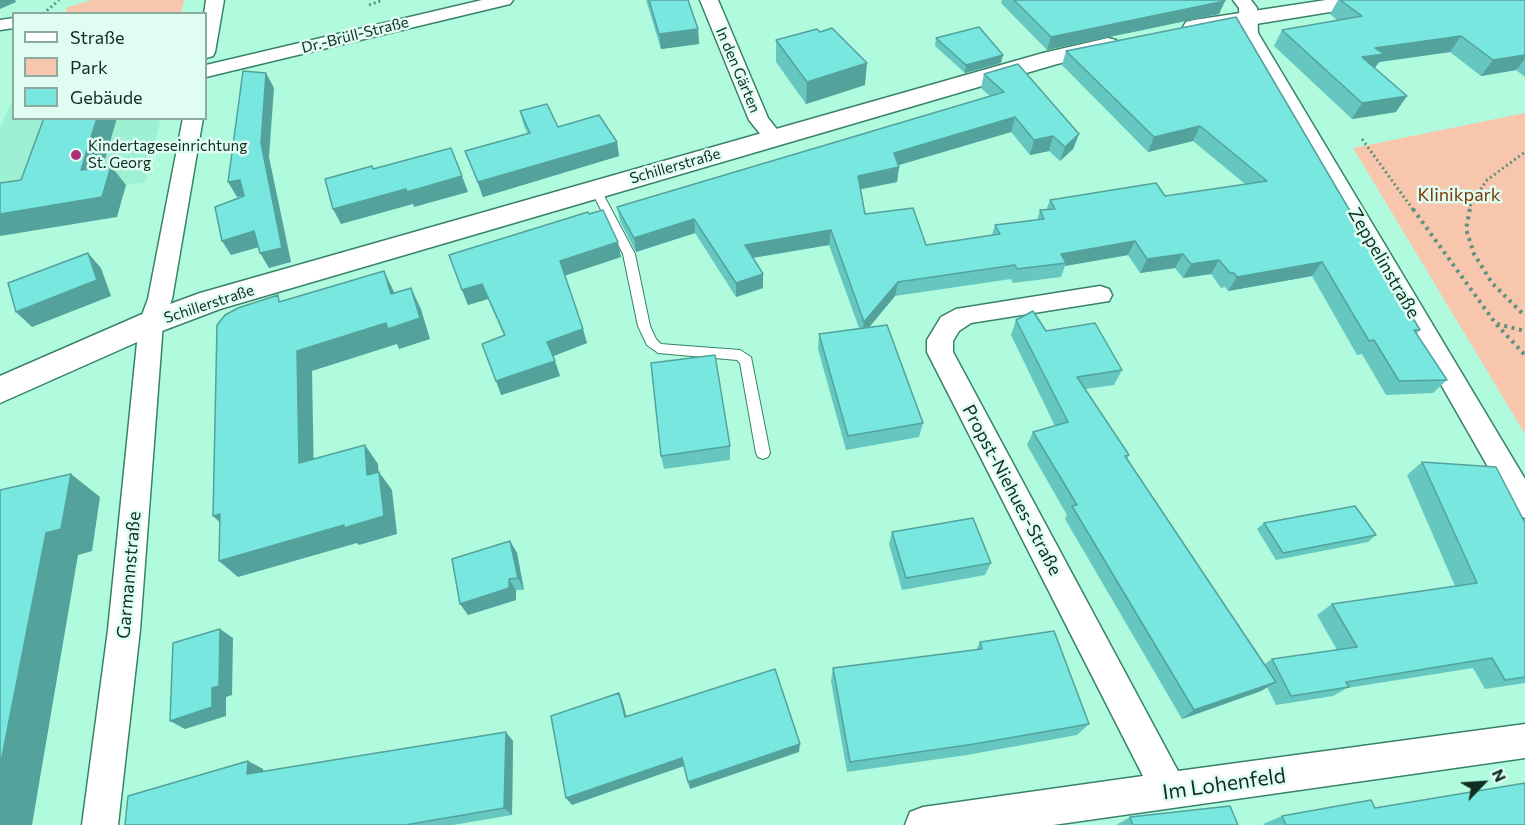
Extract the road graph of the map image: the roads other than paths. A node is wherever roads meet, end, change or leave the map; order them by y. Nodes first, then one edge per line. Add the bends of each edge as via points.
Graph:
1 (215, 0) edge
2 (504, 0) edge
3 (709, 0) edge
4 (1367, 0) edge
5 (1246, 10) edge
6 (1169, 32) edge
7 (1125, 41) edge
8 (207, 46) edge
9 (207, 71) edge
10 (193, 120) edge
11 (773, 137) junction
12 (596, 190) junction
13 (1100, 295) dead end
14 (151, 323) junction
15 (0, 390) edge
16 (763, 453) dead end
17 (1525, 505) edge
18 (1525, 741) edge
19 (1170, 792) junction
20 (1049, 817) edge
21 (100, 825) edge
22 (923, 825) edge

1 - 8 street
2 - 9 street, Dr.-Brüll-Straße
3 - 11 street, In den Gärten via 759,120
4 - 5 street
5 - 6 street
5 - 17 street, Zeppelinstraße via 1250,33
7 - 11 street, Schillerstraße via 1051,57
10 - 14 street, Garmannstraße via 160,299
11 - 12 street, Schillerstraße
12 - 14 street, Schillerstraße via 211,301
12 - 16 lane via 629,254 651,342 673,351 741,355 746,361
13 - 19 street, Propst-Niehues-Straße via 965,315 950,324 940,340 940,352
14 - 15 street, Schillerstraße
14 - 21 street, Garmannstraße via 124,630
18 - 19 street, Im Lohenfeld
19 - 20 street, Im Lohenfeld
20 - 22 street, Im Lohenfeld

